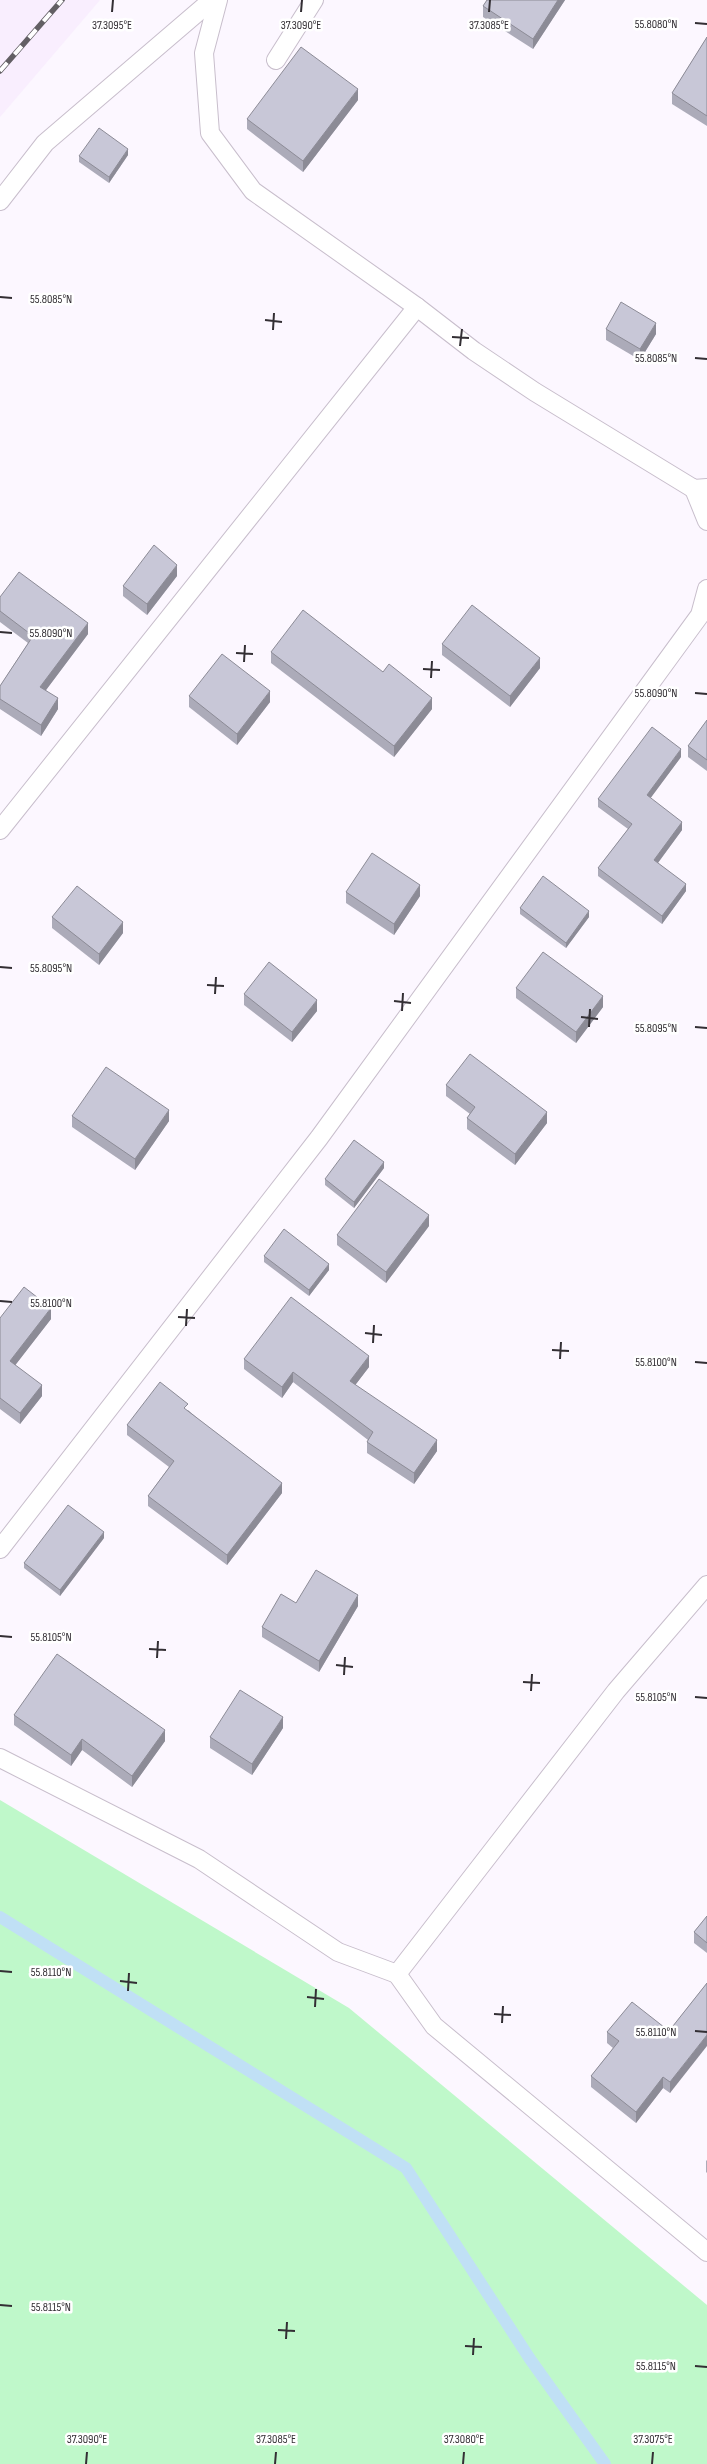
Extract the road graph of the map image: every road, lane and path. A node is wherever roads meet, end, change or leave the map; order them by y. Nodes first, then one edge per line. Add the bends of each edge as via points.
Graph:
1 (212, 0) edge
2 (218, 0) edge
3 (314, 0) edge
4 (276, 60) dead end
5 (0, 201) edge
6 (417, 307) junction
7 (701, 489) edge
8 (707, 521) edge
9 (707, 588) edge
10 (0, 830) edge
11 (0, 1549) edge
12 (707, 1585) edge
13 (0, 1758) edge
14 (397, 1974) junction
15 (707, 2252) edge

1 - 5 lane via 45,143
2 - 6 lane via 204,54 210,133 253,191
3 - 4 lane
6 - 7 lane via 474,352 535,392
6 - 10 lane
7 - 8 lane
9 - 11 lane via 700,615 319,1138
12 - 14 lane via 616,1691
13 - 14 lane via 199,1859 338,1952
14 - 15 lane via 434,2026

